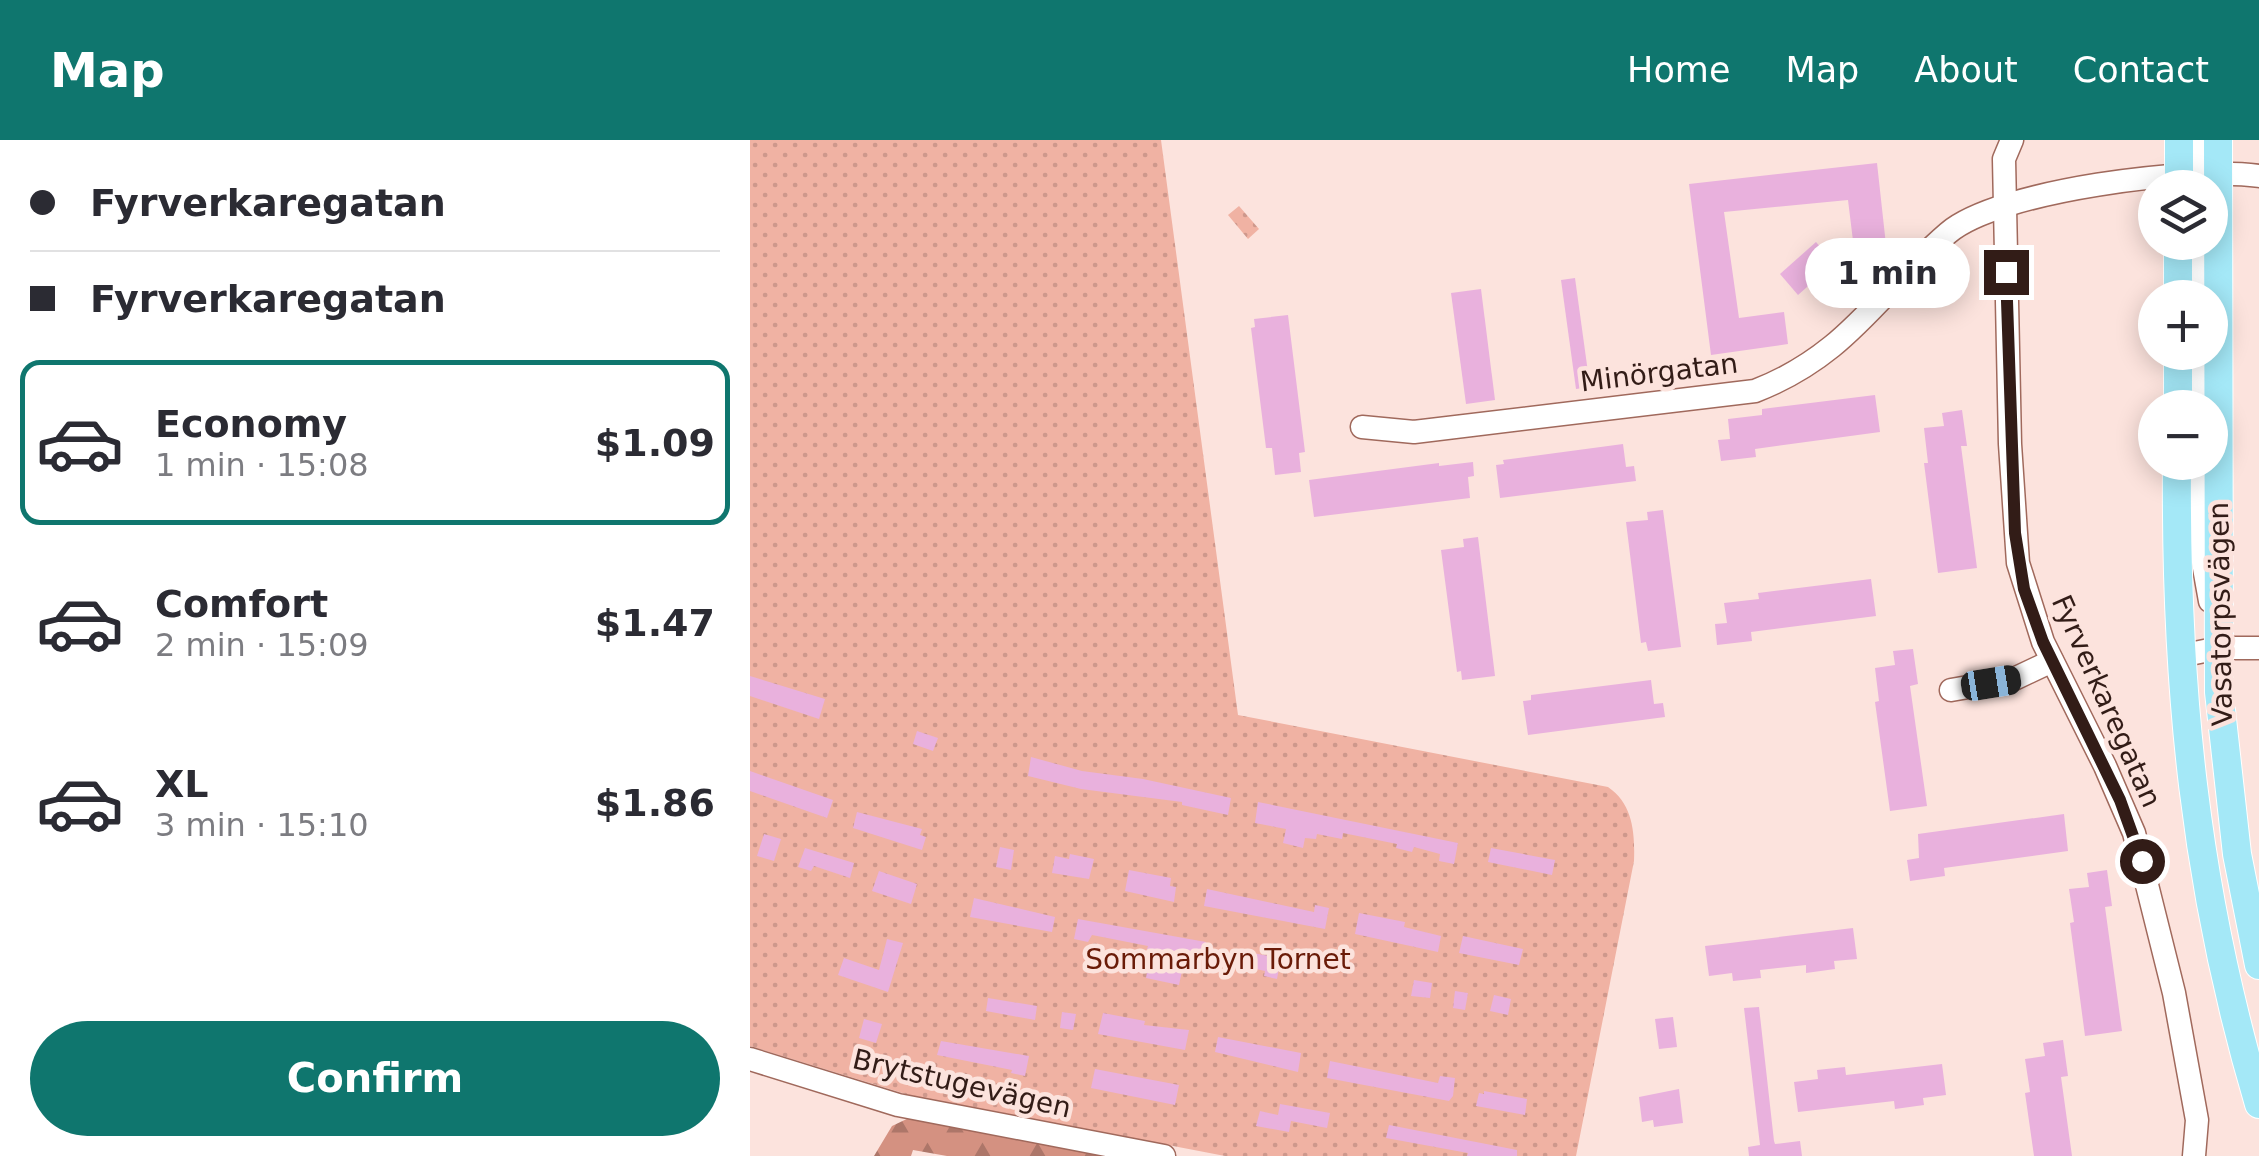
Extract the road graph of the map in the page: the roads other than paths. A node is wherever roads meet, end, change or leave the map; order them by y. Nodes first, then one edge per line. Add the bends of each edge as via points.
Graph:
1 (2012, 140) edge
2 (2179, 140) edge
3 (2196, 140) edge
4 (2218, 140) edge
5 (2190, 170) edge
6 (2194, 170) edge
7 (2199, 170) edge
8 (2259, 176) edge
9 (2228, 177) edge
10 (2138, 186) edge
11 (2004, 204) junction
12 (2201, 260) edge
13 (1362, 428) dead end
14 (2177, 480) edge
15 (2185, 480) edge
16 (2191, 480) edge
17 (2176, 510) junction
18 (2219, 648) junction
19 (2259, 648) edge
20 (2180, 656) junction
21 (2052, 661) junction
22 (1951, 690) dead end
23 (2259, 965) edge
24 (750, 1059) edge
25 (2259, 1104) edge
26 (1164, 1156) edge
27 (2194, 1156) edge

1 - 11 street, Fyrverkaregatan via 2004,159
2 - 5 main road, Vasatorpsvägen
3 - 6 street
4 - 7 main road, Vasatorpsvägen
8 - 9 street, Minörgatan
10 - 11 street, Minörgatan
11 - 13 street, Minörgatan via 1950,231 1808,368 1755,391 1414,432
11 - 21 street, Fyrverkaregatan via 2015,533 2024,589
12 - 18 main road, Vasatorpsvägen via 2216,426
14 - 17 main road, Vasatorpsvägen
15 - 17 street
16 - 18 street
17 - 20 main road, Vasatorpsvägen
18 - 19 street
18 - 20 street
18 - 23 main road, Vasatorpsvägen via 2227,780
20 - 25 main road, Vasatorpsvägen via 2210,914
21 - 22 street via 2014,679
21 - 27 street, Fyrverkaregatan via 2134,833 2183,1038 2197,1120
24 - 26 street, Brytstugevägen via 898,1105

